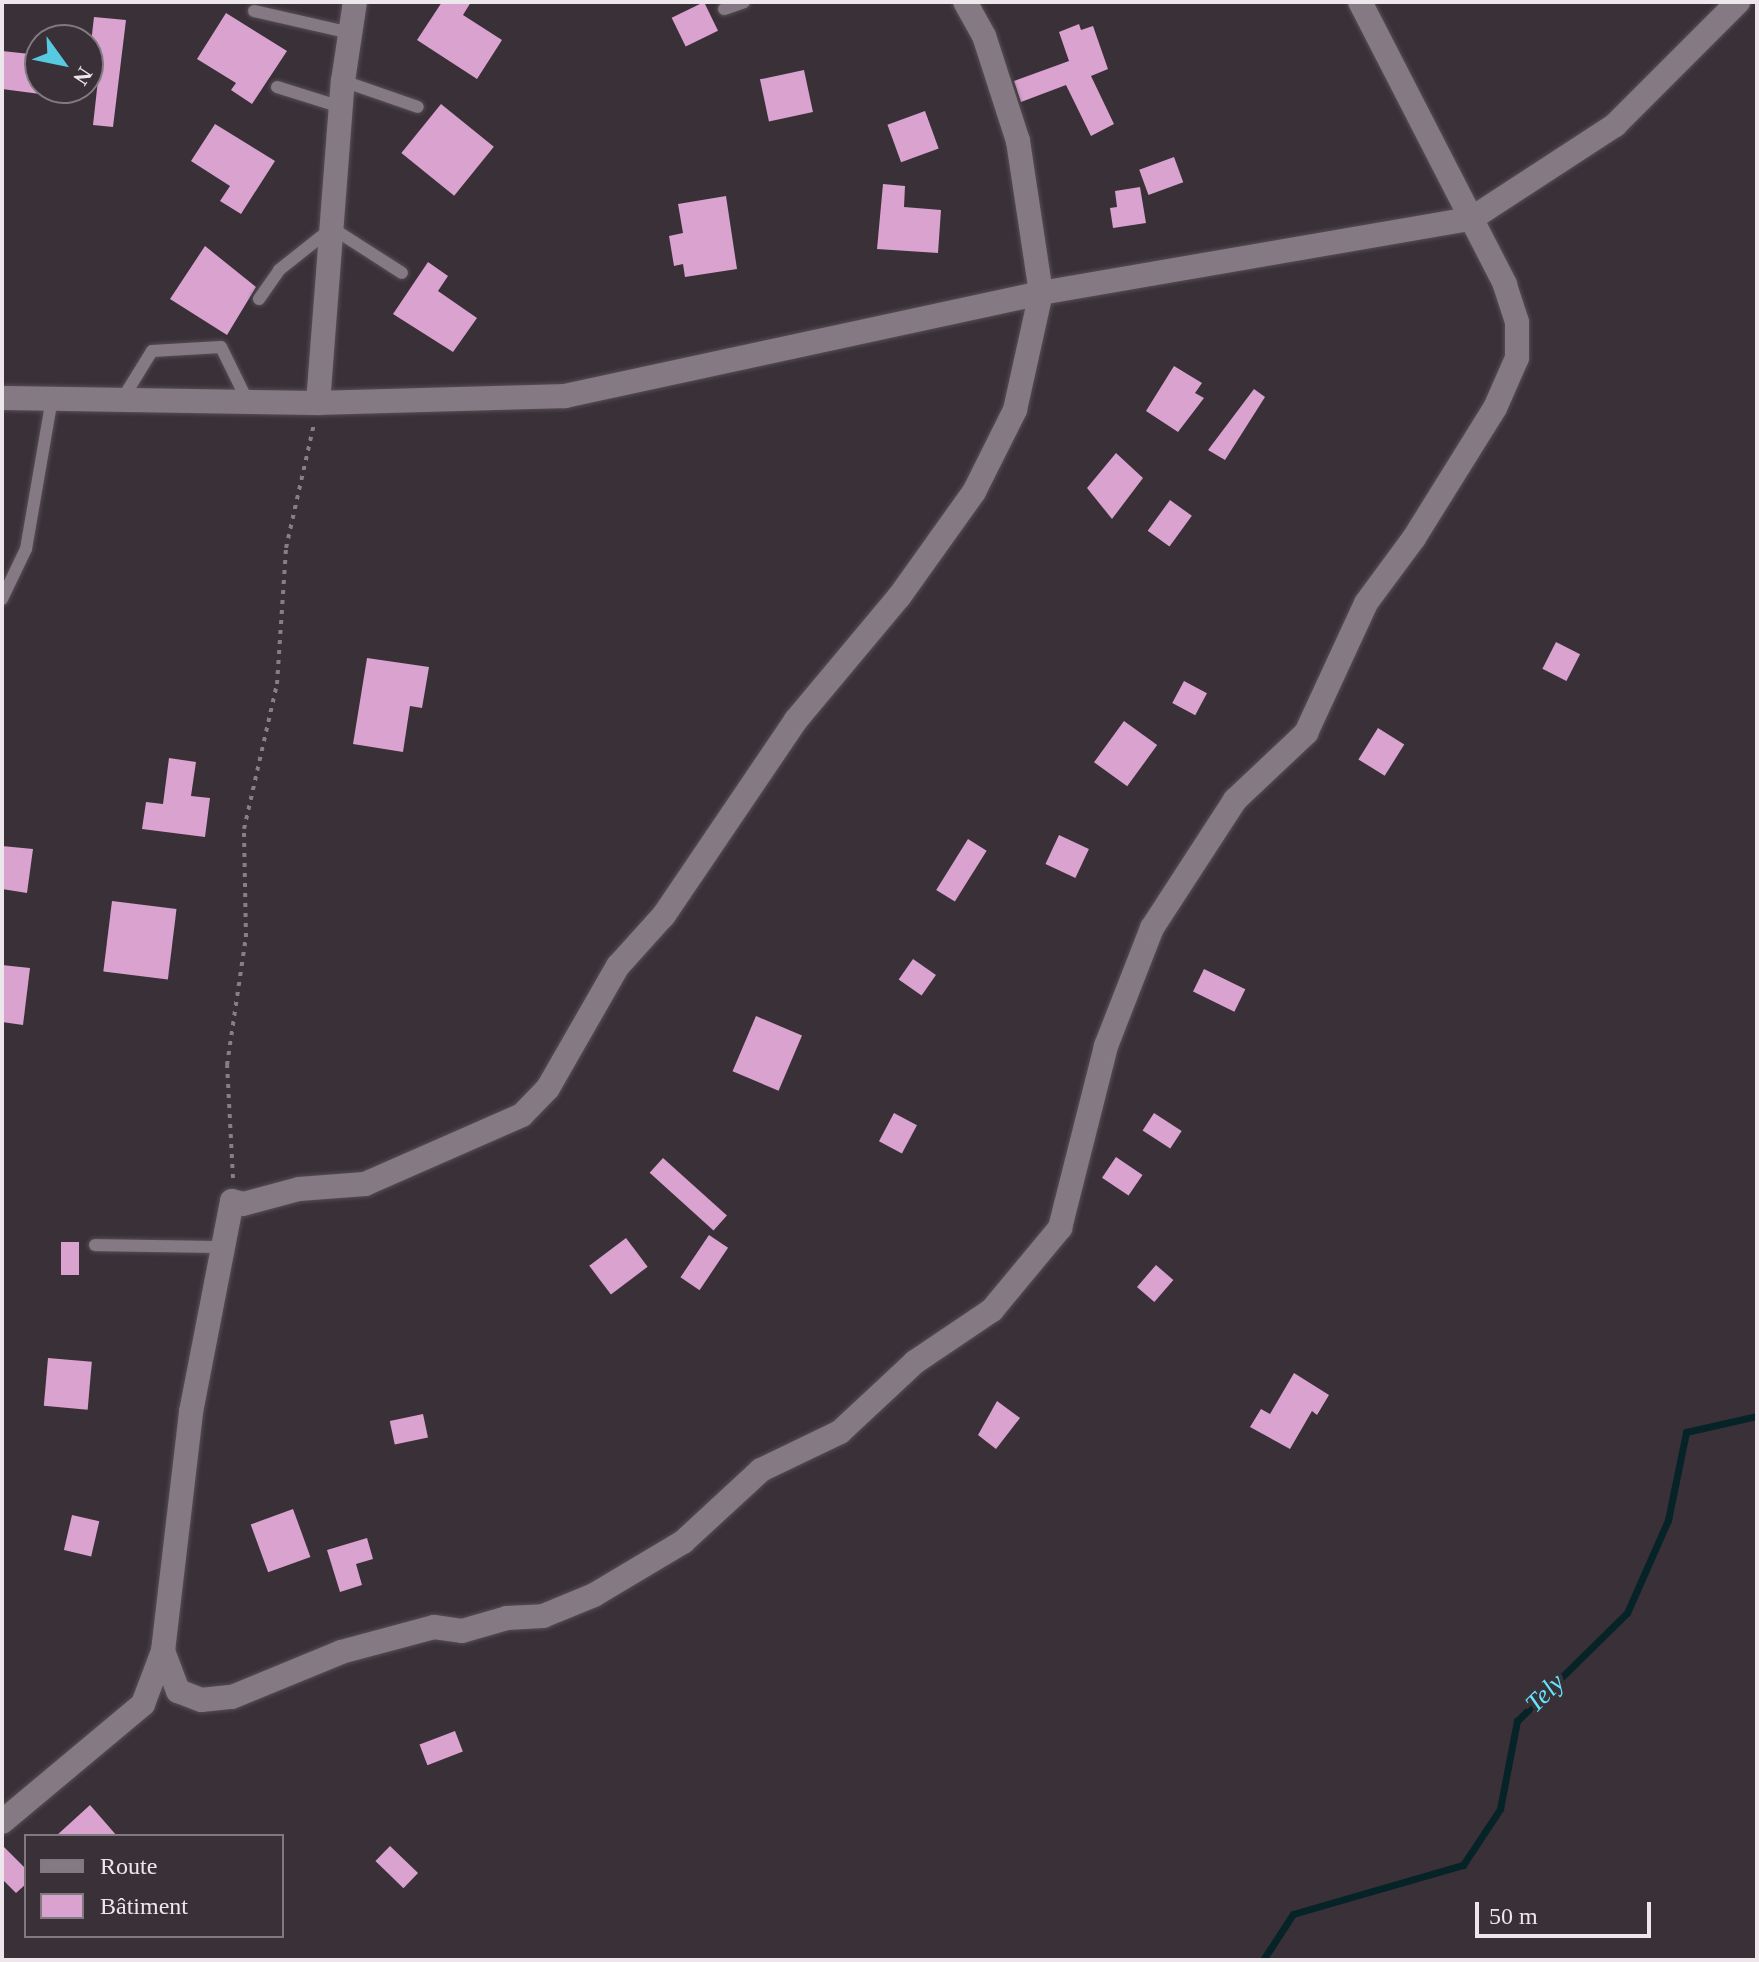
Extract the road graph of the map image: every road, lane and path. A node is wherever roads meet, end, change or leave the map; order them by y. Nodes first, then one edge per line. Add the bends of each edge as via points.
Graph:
1 (355, 2) edge
2 (744, 2) edge
3 (965, 2) edge
4 (1360, 2) edge
5 (1738, 2) edge
6 (724, 9) dead end
7 (254, 11) dead end
8 (350, 33) junction
9 (343, 81) junction
10 (277, 87) dead end
11 (341, 107) junction
12 (418, 107) dead end
13 (1471, 219) junction
14 (332, 228) junction
15 (402, 273) dead end
16 (1041, 293) junction
17 (259, 299) dead end
18 (2, 398) edge
19 (52, 398) junction
20 (123, 398) junction
21 (247, 400) junction
22 (318, 403) junction
23 (2, 599) edge
24 (232, 1201) junction
25 (95, 1245) dead end
26 (226, 1247) junction
27 (163, 1651) junction
28 (2, 1822) edge

1 - 8 street
2 - 6 lane
3 - 16 street via 984,36 1018,141
4 - 13 street via 1432,133
5 - 13 street via 1615,125
7 - 8 lane
8 - 9 street
9 - 11 street
9 - 12 lane
10 - 11 lane
11 - 14 street
13 - 16 street
13 - 27 street via 1505,284 1517,322 1517,358 1495,408 1414,538 1366,603 1306,733 1235,800 1152,928 1106,1046 1060,1228 992,1310 915,1362 840,1432 761,1470 683,1542 594,1595 543,1616 507,1618 462,1631 434,1627 341,1652 232,1697 201,1700 178,1691
14 - 15 lane
14 - 17 lane via 279,270
14 - 22 street
16 - 22 street via 565,396
16 - 24 street via 1015,410 974,492 899,597 796,720 664,915 618,966 548,1088 522,1115 365,1184 299,1189 243,1204
18 - 19 street
19 - 20 street
19 - 23 lane via 26,549
20 - 21 street
20 - 21 lane via 152,351 221,347
21 - 22 street
22 - 24 path via 286,548 277,684 244,829 246,937 227,1065
24 - 26 street
25 - 26 lane
26 - 27 street via 191,1412
27 - 28 street via 143,1704

